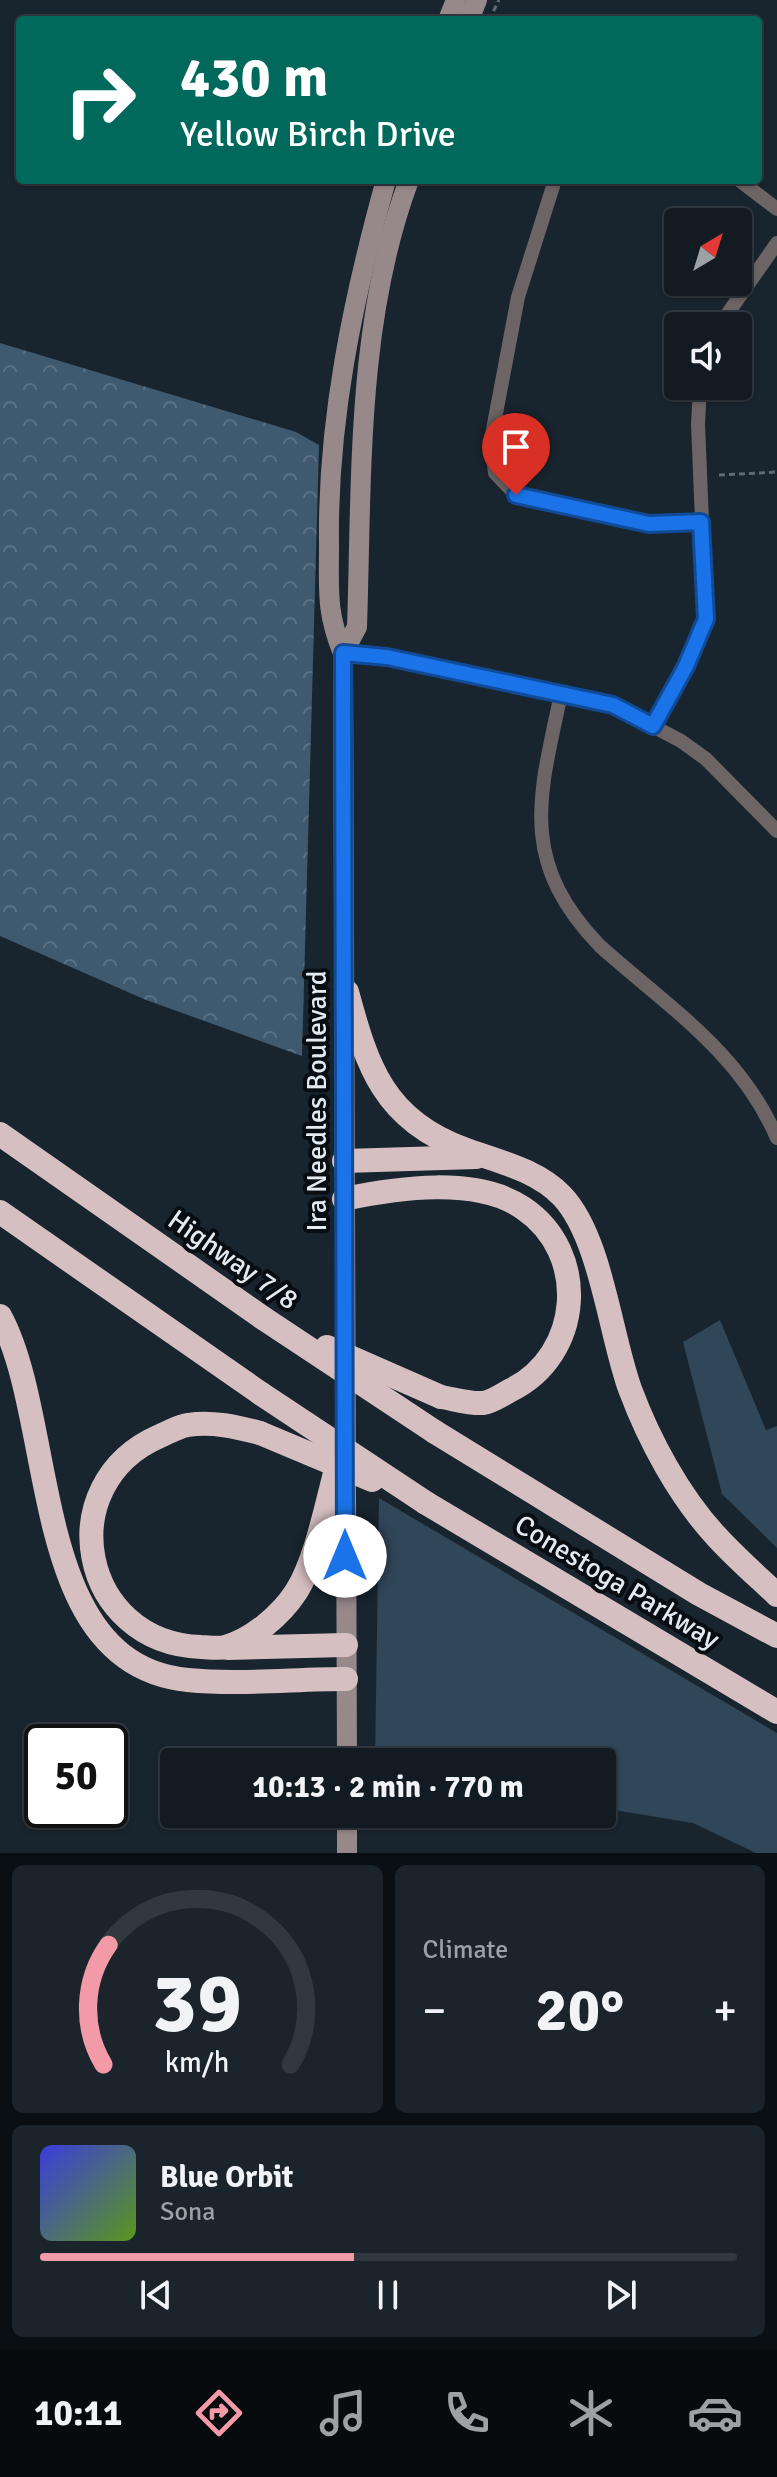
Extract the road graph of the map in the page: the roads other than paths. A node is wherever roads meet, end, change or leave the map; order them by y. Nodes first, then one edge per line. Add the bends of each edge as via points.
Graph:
1 (385, 184) edge
2 (408, 184) edge
3 (554, 184) edge
4 (744, 184) edge
5 (777, 209) edge
6 (777, 243) edge
7 (729, 312) edge
8 (700, 400) edge
9 (701, 522) junction
10 (343, 653) junction
11 (561, 694) junction
12 (653, 726) junction
13 (777, 831) edge
14 (347, 992) junction
15 (0, 1134) edge
16 (777, 1138) edge
17 (491, 1156) junction
18 (344, 1161) junction
19 (344, 1199) junction
20 (0, 1212) edge
21 (0, 1316) edge
22 (263, 1318) junction
23 (435, 1432) joint
24 (345, 1437) junction
25 (426, 1503) junction
26 (777, 1595) edge
27 (777, 1636) edge
28 (346, 1645) junction
29 (224, 1648) junction
30 (346, 1679) junction
31 (777, 1712) edge
32 (347, 1748) edge
33 (347, 1828) edge
34 (347, 1853) edge

1 - 10 main road, Ira Needles Boulevard via 357,286 328,501 330,621
2 - 10 main road, Ira Needles Boulevard via 379,291 364,400 357,627
3 - 9 street via 518,297 491,440 495,473 516,495 545,504 649,524
4 - 5 street
6 - 7 street
8 - 9 street
9 - 12 street via 706,619
10 - 11 street via 387,657
10 - 14 main road, Ira Needles Boulevard
11 - 12 street via 613,705
11 - 16 street via 538,809 545,855 558,890 600,946 725,1055 753,1091
12 - 13 street via 706,759
14 - 17 highway via 362,1047 391,1101 418,1127
14 - 18 main road, Ira Needles Boulevard
15 - 22 highway, Highway 7/8
17 - 18 highway
17 - 26 highway via 561,1194 582,1224 630,1390 666,1465 714,1534
18 - 19 main road, Ira Needles Boulevard
19 - 22 highway, bridge via 398,1188 494,1195 524,1208 549,1234 568,1273 571,1312 553,1351 524,1383 485,1403 441,1397
19 - 24 main road, Ira Needles Boulevard
20 - 25 highway, bridge
21 - 30 highway via 24,1375 62,1555 81,1606 105,1642 140,1668 187,1680
22 - 23 highway, Highway 7/8, bridge
23 - 27 highway, Conestoga Parkway
24 - 28 main road, Ira Needles Boulevard
24 - 29 highway via 297,1590 263,1627
25 - 29 highway, bridge via 260,1433 228,1425 186,1425 143,1443 111,1470 90,1521 89,1548 97,1575 122,1617 162,1641
25 - 31 highway, Conestoga Parkway
28 - 29 highway
28 - 30 main road, Ira Needles Boulevard
30 - 32 main road, Ira Needles Boulevard
33 - 34 main road

